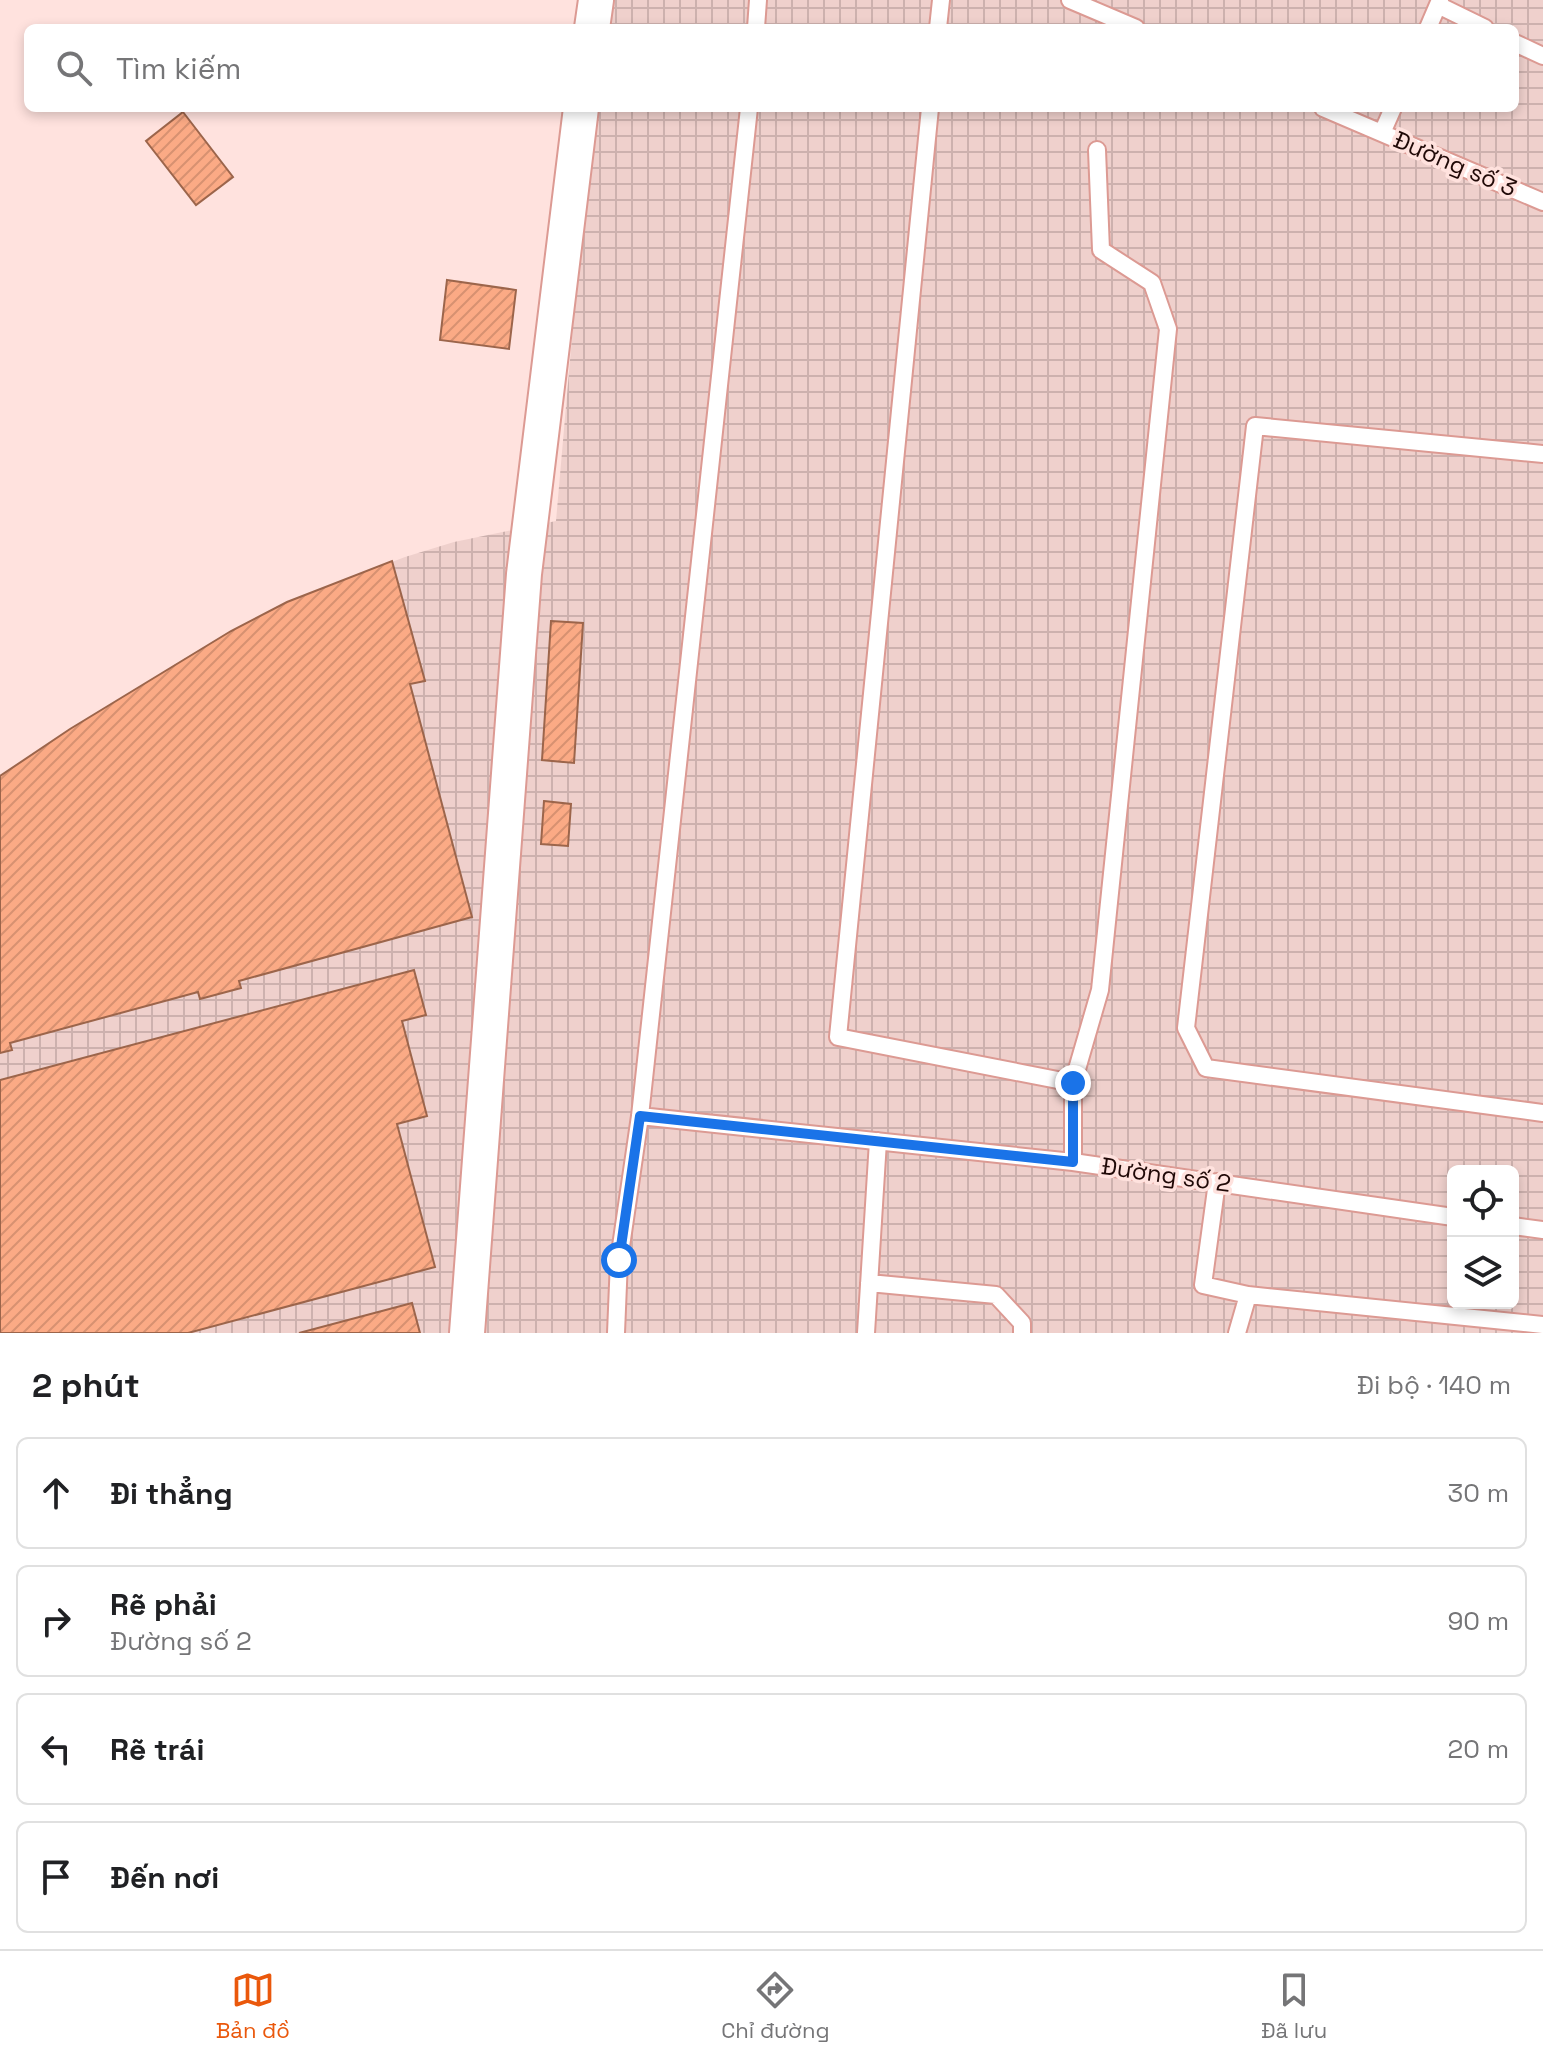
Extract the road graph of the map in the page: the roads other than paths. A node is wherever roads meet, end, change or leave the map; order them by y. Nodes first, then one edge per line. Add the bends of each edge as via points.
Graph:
1 (596, 0) edge
2 (758, 0) edge
3 (941, 0) edge
4 (1070, 0) edge
5 (1439, 2) edge
6 (593, 24) edge
7 (756, 24) edge
8 (938, 24) edge
9 (1127, 24) edge
10 (1430, 24) edge
11 (1478, 24) edge
12 (1519, 45) edge
13 (1543, 56) edge
14 (581, 112) edge
15 (749, 112) edge
16 (930, 112) edge
17 (1332, 112) edge
18 (1391, 112) edge
19 (1382, 133) junction
20 (1097, 150) dead end
21 (1543, 202) edge
22 (1543, 454) edge
23 (1073, 1083) junction
24 (1543, 1113) edge
25 (640, 1116) junction
26 (878, 1141) junction
27 (1073, 1162) junction
28 (1217, 1182) junction
29 (1447, 1216) edge
30 (1519, 1227) edge
31 (1543, 1230) edge
32 (869, 1283) junction
33 (1248, 1295) junction
34 (1543, 1325) edge
35 (467, 1333) edge
36 (616, 1333) edge
37 (866, 1333) edge
38 (1022, 1333) edge
39 (1237, 1333) edge

1 - 6 street
2 - 7 lane
3 - 8 lane
4 - 9 lane
5 - 10 lane
5 - 11 lane
12 - 13 lane
14 - 35 street via 524,574
15 - 25 lane
16 - 23 lane via 838,1037
17 - 19 lane, Đường số 3
18 - 19 lane
19 - 21 lane, Đường số 3
20 - 23 lane via 1101,250 1152,283 1168,329 1100,990
22 - 24 lane via 1255,426 1186,1028 1206,1068
23 - 27 lane
25 - 26 lane, Đường số 2
25 - 36 lane via 619,1260
26 - 27 lane, Đường số 2
26 - 32 lane
27 - 28 lane, Đường số 2
28 - 29 lane, Đường số 2
28 - 33 lane via 1203,1285
30 - 31 lane
32 - 37 lane
32 - 38 lane via 996,1295 1022,1323
33 - 34 lane
33 - 39 lane

